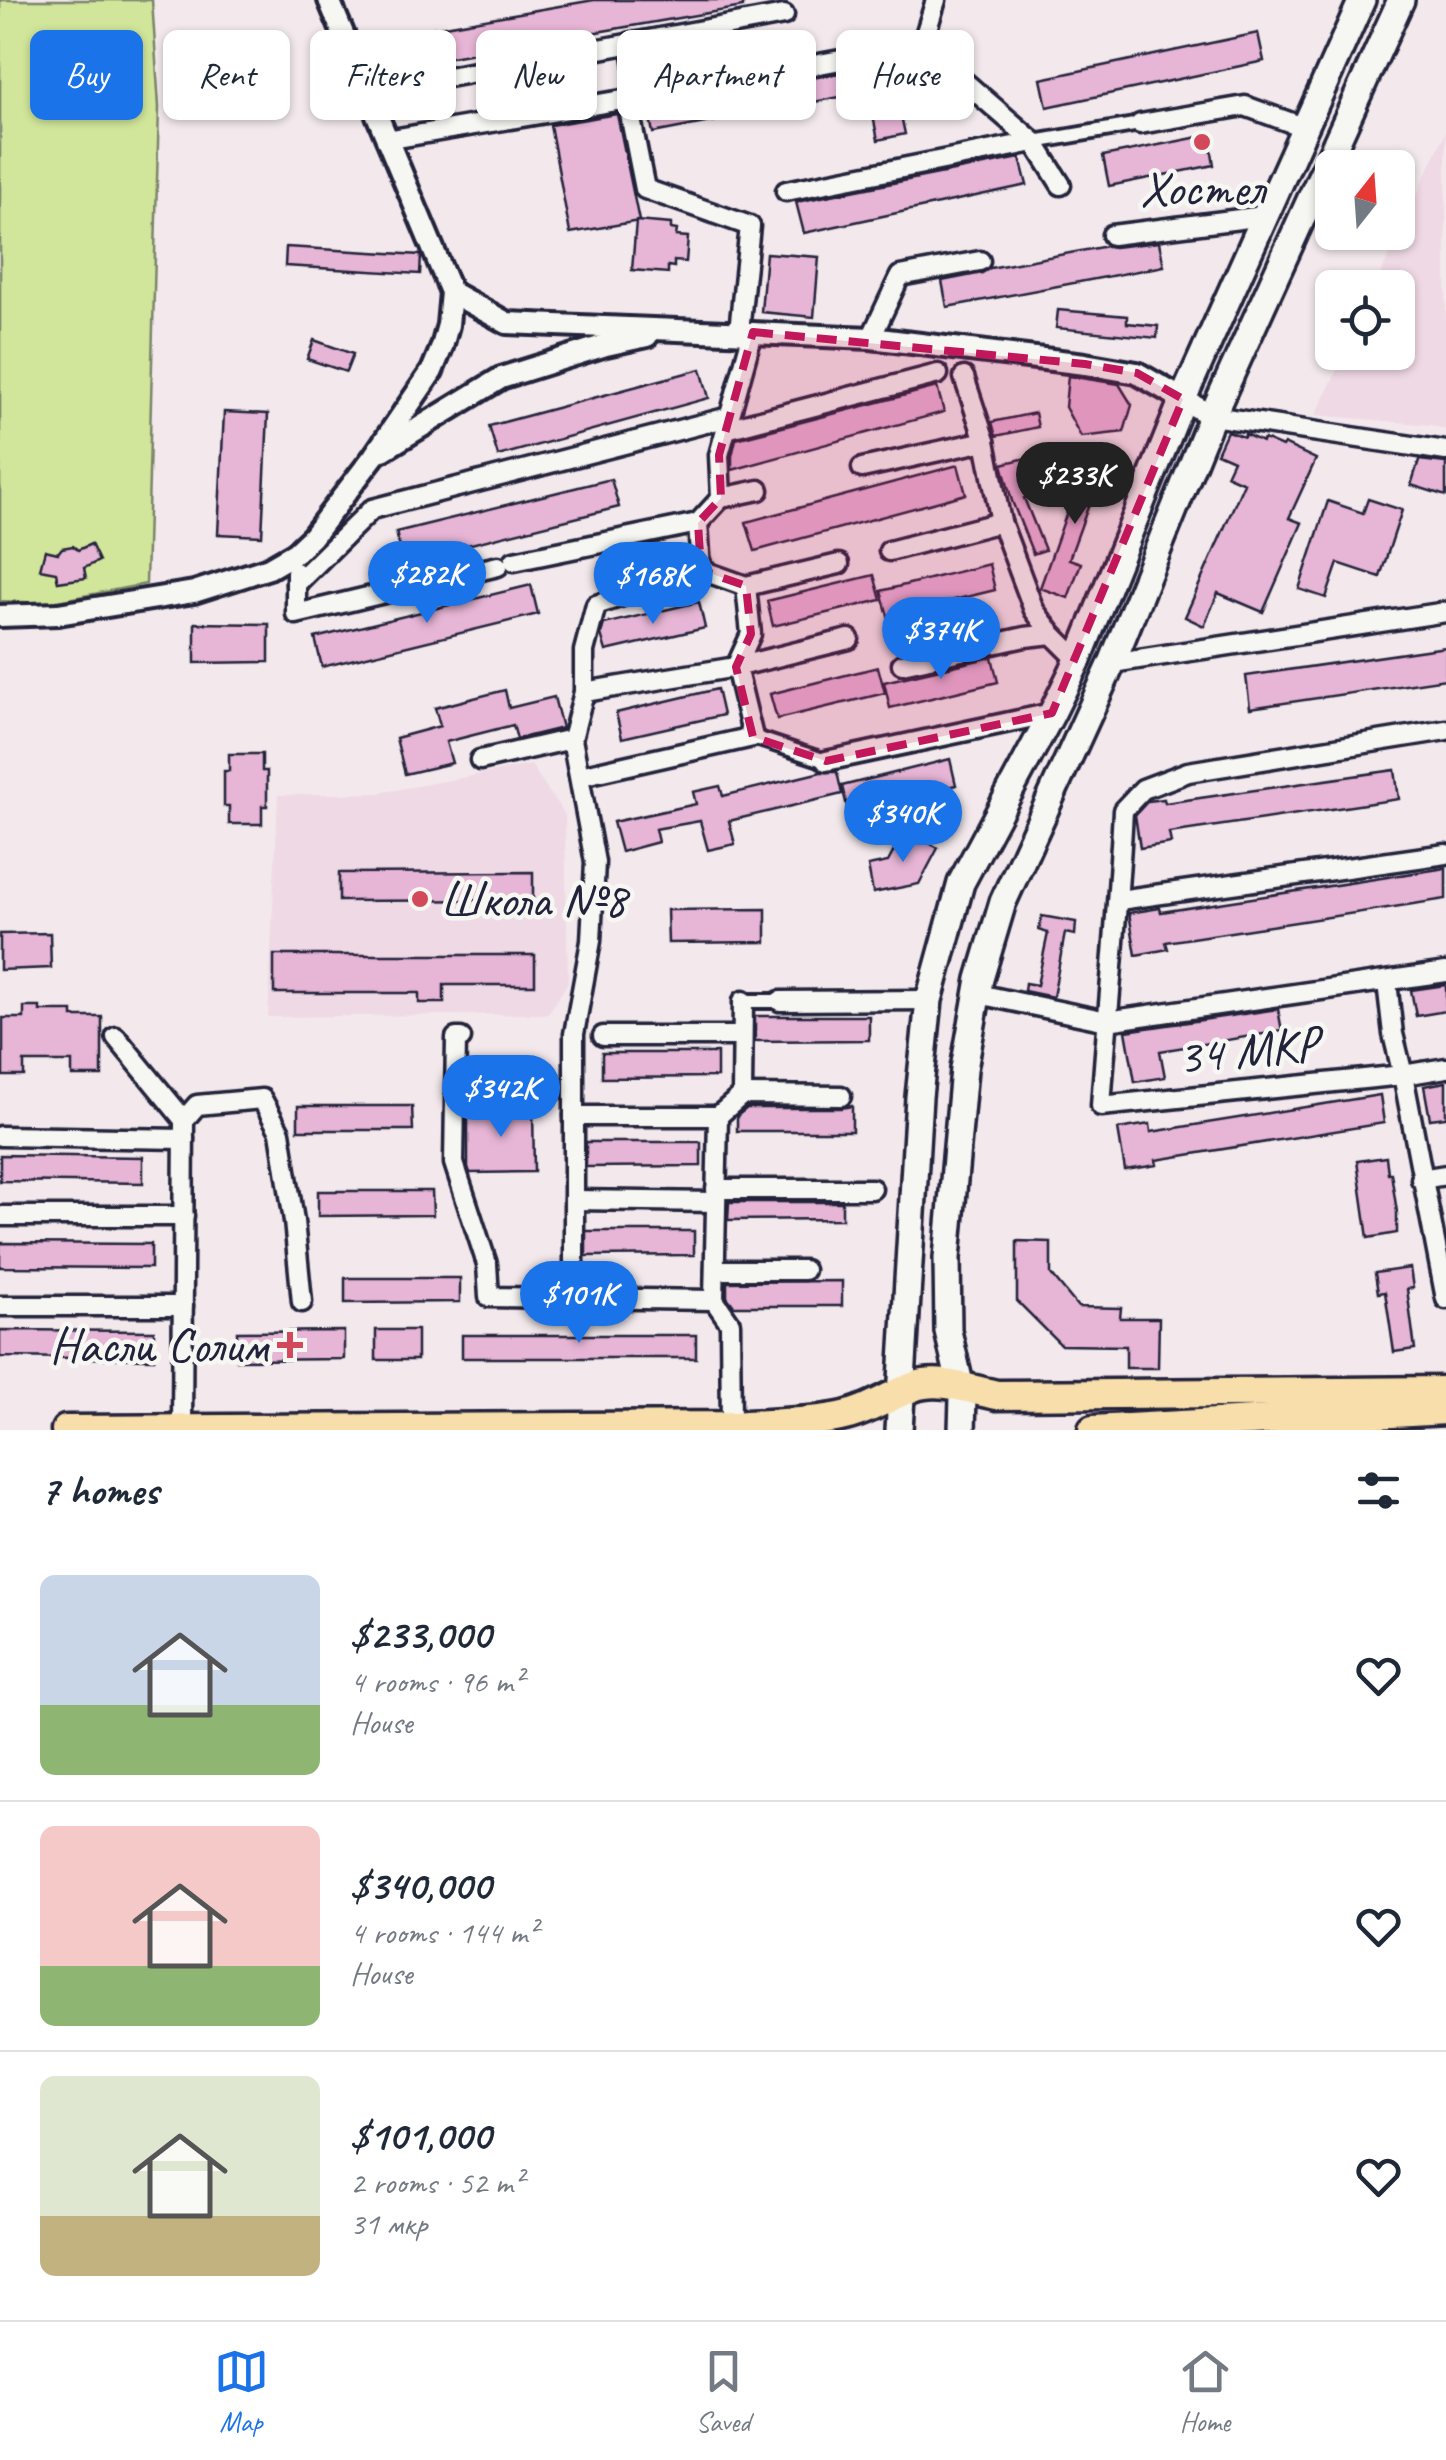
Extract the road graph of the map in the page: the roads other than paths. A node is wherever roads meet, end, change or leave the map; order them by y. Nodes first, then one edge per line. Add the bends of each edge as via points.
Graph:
1 (329, 0) edge
2 (936, 0) edge
3 (1362, 0) edge
4 (1400, 0) edge
5 (784, 15) dead end
6 (341, 30) edge
7 (699, 30) edge
8 (926, 30) edge
9 (617, 45) edge
10 (456, 75) edge
11 (974, 90) edge
12 (617, 101) edge
13 (378, 120) edge
14 (636, 120) edge
15 (1140, 124) joint
16 (1303, 127) junction
17 (386, 140) junction
18 (1034, 142) junction
19 (1062, 185) dead end
20 (786, 191) dead end
21 (1264, 216) junction
22 (1112, 235) dead end
23 (980, 261) dead end
24 (451, 292) junction
25 (746, 331) junction
26 (871, 338) junction
27 (938, 374) dead end
28 (964, 377) dead end
29 (1182, 399) junction
30 (1212, 416) junction
31 (728, 423) junction
32 (985, 441) junction
33 (1446, 451) edge
34 (374, 456) junction
35 (862, 468) dead end
36 (759, 490) dead end
37 (721, 498) junction
38 (1002, 522) junction
39 (698, 523) junction
40 (888, 551) dead end
41 (296, 553) junction
42 (839, 564) dead end
43 (701, 570) junction
44 (296, 584) junction
45 (746, 586) junction
46 (1446, 612) edge
47 (0, 616) edge
48 (1052, 634) junction
49 (849, 639) dead end
50 (1078, 660) junction
51 (1112, 662) junction
52 (902, 664) dead end
53 (736, 666) junction
54 (584, 692) junction
55 (1052, 713) junction
56 (1446, 730) edge
57 (754, 737) junction
58 (572, 739) junction
59 (480, 760) dead end
60 (826, 762) joint
61 (580, 776) junction
62 (1446, 854) edge
63 (1118, 900) junction
64 (1446, 972) edge
65 (1387, 982) junction
66 (978, 994) junction
67 (929, 1000) junction
68 (743, 1001) joint
69 (780, 1002) joint
70 (1107, 1021) junction
71 (603, 1036) dead end
72 (742, 1036) junction
73 (116, 1037) dead end
74 (458, 1038) dead end
75 (1446, 1068) edge
76 (1403, 1075) junction
77 (742, 1095) junction
78 (842, 1096) dead end
79 (574, 1116) junction
80 (718, 1116) junction
81 (184, 1130) junction
82 (0, 1136) edge
83 (1446, 1175) edge
84 (1422, 1179) junction
85 (872, 1188) dead end
86 (716, 1196) junction
87 (574, 1200) junction
88 (0, 1216) edge
89 (184, 1216) junction
90 (715, 1270) junction
91 (804, 1270) dead end
92 (574, 1298) junction
93 (1446, 1299) edge
94 (714, 1300) junction
95 (302, 1302) dead end
96 (0, 1306) edge
97 (183, 1306) junction
98 (961, 1388) junction
99 (1446, 1391) edge
100 (902, 1393) junction
101 (1446, 1410) edge
102 (731, 1426) junction
103 (182, 1428) edge
104 (66, 1430) edge
105 (899, 1430) edge
106 (962, 1430) edge
107 (1092, 1430) edge

1 - 6 street
2 - 8 street
3 - 16 main road
4 - 30 main road
5 - 7 street
9 - 10 street
11 - 18 street
12 - 17 street
13 - 17 street
14 - 25 street via 645,189 750,226
15 - 16 street via 1246,106
15 - 18 street
16 - 21 main road
17 - 24 street
18 - 19 street
18 - 20 street
21 - 22 street
21 - 29 main road
23 - 26 street via 900,276
24 - 25 street via 507,323
24 - 34 street via 432,371
25 - 26 street
25 - 31 street
25 - 34 street via 647,336 501,378
26 - 29 street via 1137,374
27 - 31 street
28 - 32 street
29 - 30 street
29 - 50 main road
30 - 33 street
30 - 51 main road
31 - 37 street via 718,455
31 - 44 street via 372,508
32 - 35 street
32 - 38 street
34 - 41 street
36 - 37 street
37 - 39 street
38 - 40 street
38 - 48 street via 1034,610
39 - 43 street
39 - 44 street via 296,614
41 - 44 street
41 - 47 street via 194,592 58,614
42 - 45 street
43 - 45 street
43 - 54 street via 596,605 584,651
45 - 53 street via 750,634
46 - 51 street
48 - 50 street
48 - 52 street
49 - 53 street
50 - 55 main road
51 - 66 main road via 1002,902
53 - 54 street
53 - 57 street
54 - 58 street
55 - 60 street
55 - 67 main road via 961,883
56 - 63 street via 1188,772 1143,789 1124,810
57 - 60 street
57 - 61 street
58 - 59 street
58 - 61 street
61 - 79 street via 595,862 591,941 574,1034
62 - 63 street
63 - 70 street
64 - 65 street
65 - 70 street
65 - 76 street, 34 МКР
66 - 70 street
66 - 98 main road via 964,1069 947,1258 948,1332
67 - 69 street
67 - 100 main road
68 - 69 street
68 - 72 street
70 - 76 street, 34 МКР via 1101,1106
71 - 72 street
72 - 77 street
73 - 81 street
74 - 92 street via 454,1163 487,1264 488,1297
75 - 76 street, 34 МКР
76 - 84 street, 34 МКР
77 - 78 street
77 - 80 street
79 - 80 street
79 - 87 street
80 - 86 street
81 - 82 street
81 - 89 street
81 - 95 street via 196,1105 262,1100 280,1132
83 - 84 street
84 - 93 street, 34 МКР
85 - 86 street
86 - 87 street
86 - 90 street
87 - 92 street
88 - 89 street
89 - 97 street
90 - 91 street
90 - 94 street
92 - 94 street
94 - 102 street via 730,1323
96 - 97 street
97 - 103 street
98 - 99 highway via 997,1396
98 - 100 highway via 929,1384
98 - 106 main road
100 - 102 highway via 840,1417
100 - 105 main road
101 - 107 highway
102 - 103 highway
103 - 104 highway

